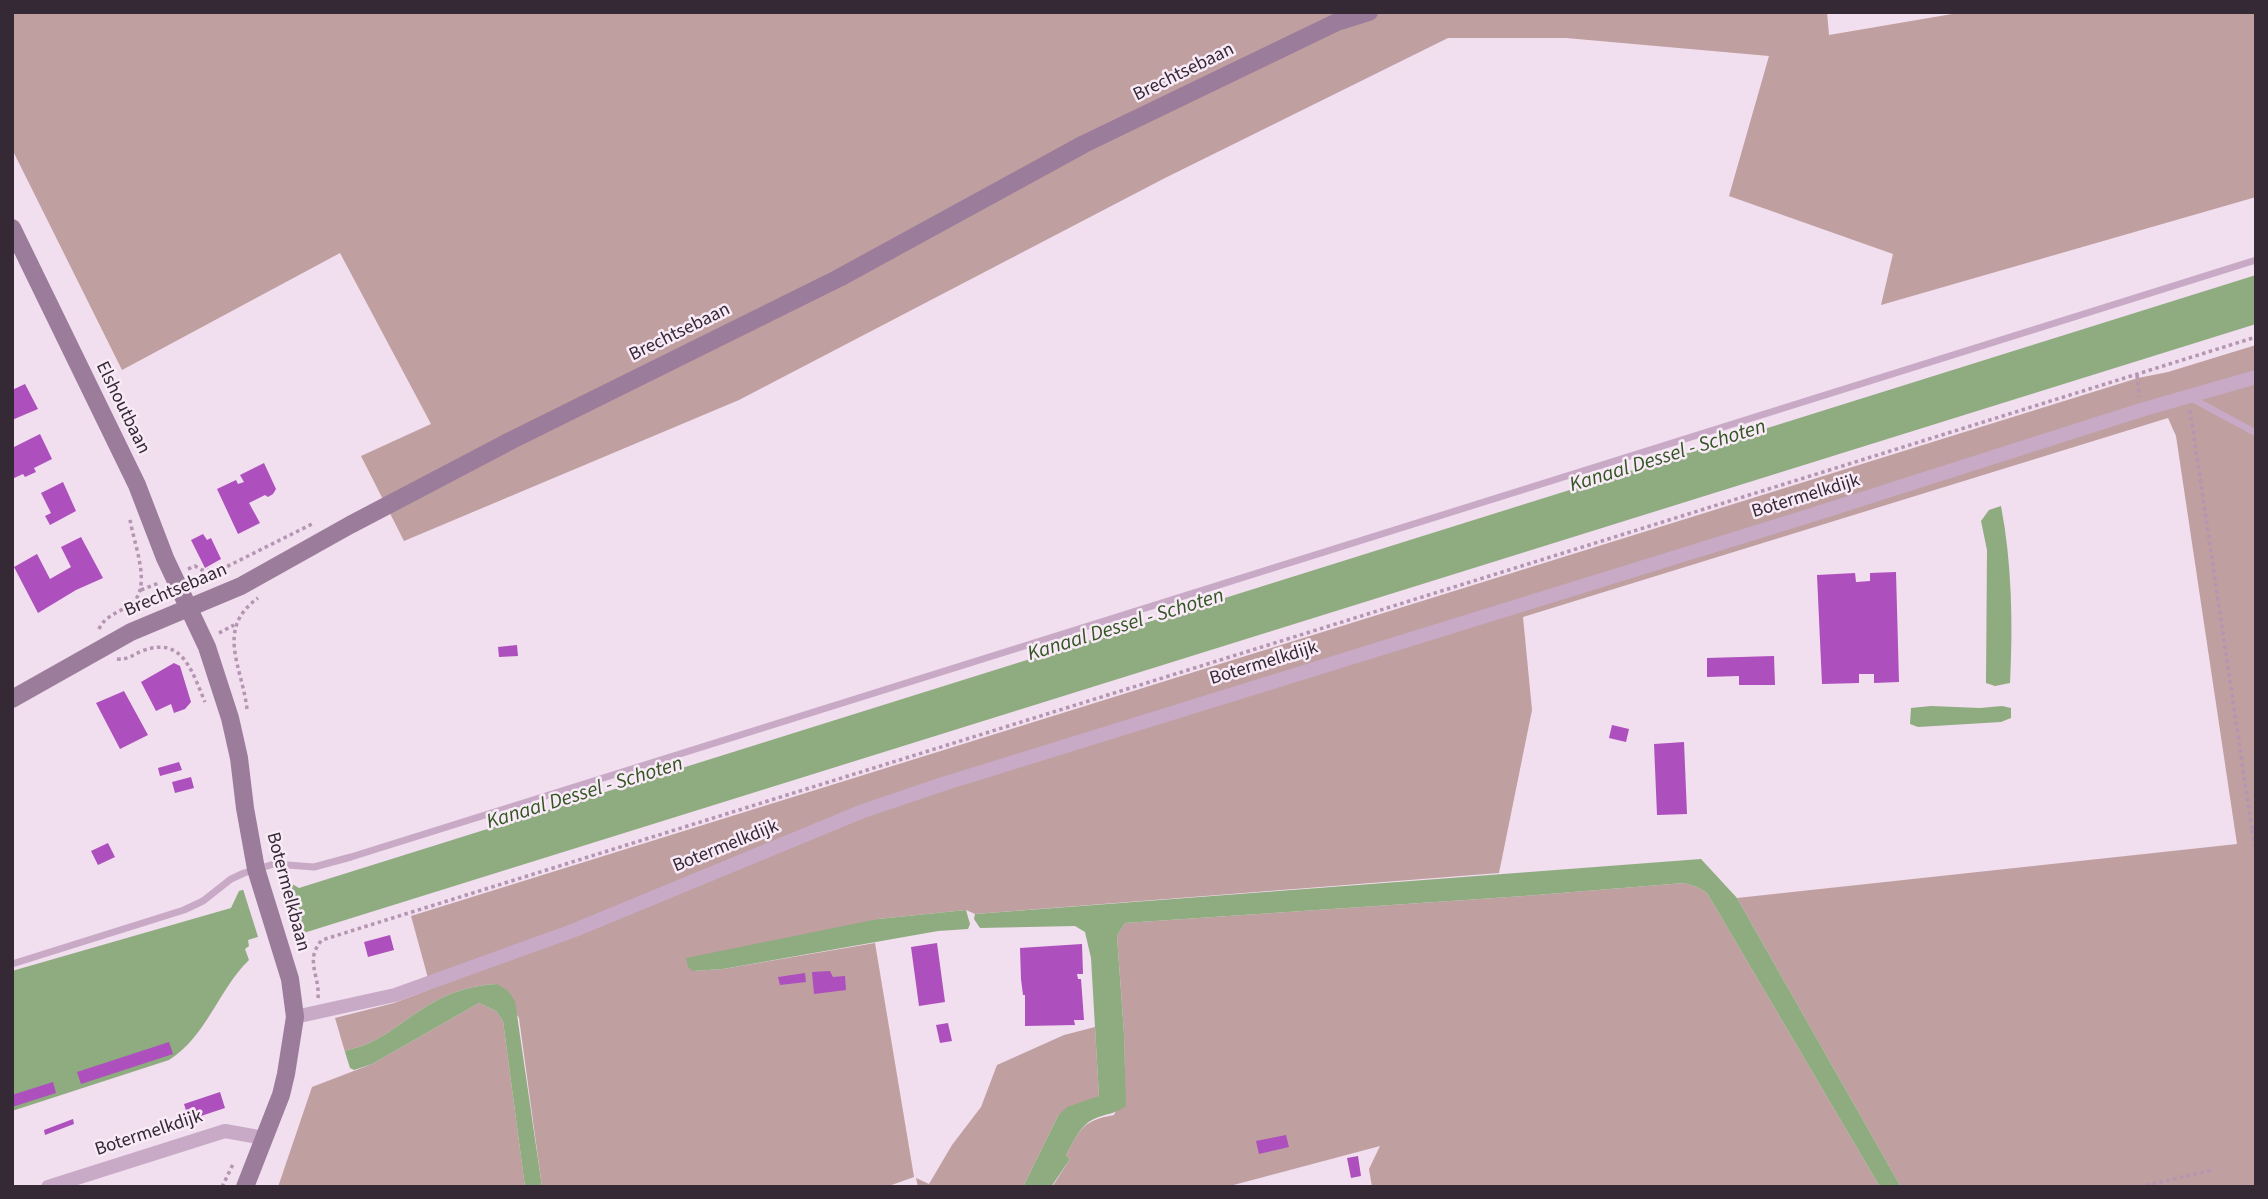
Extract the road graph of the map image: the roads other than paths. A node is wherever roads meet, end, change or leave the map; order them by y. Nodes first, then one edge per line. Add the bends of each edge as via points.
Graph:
1 (1369, 12) edge
2 (13, 230) edge
3 (2256, 260) edge
4 (2256, 377) edge
5 (2188, 396) junction
6 (2256, 433) edge
7 (190, 608) junction
8 (12, 699) edge
9 (258, 875) junction
10 (12, 964) edge
11 (295, 1017) junction
12 (264, 1138) junction
13 (48, 1187) edge
14 (245, 1187) edge

1 - 7 main road, Brechtsebaan via 1337,22 1084,144 839,278
2 - 7 main road, Elshoutbaan via 137,485
3 - 9 lane via 352,857 314,866 274,864
4 - 5 street, Botermelkdijk
5 - 6 lane
5 - 11 street, Botermelkdijk via 943,784 863,811 575,930 395,995
7 - 8 main road, Brechtsebaan via 131,632
7 - 9 main road, Botermelkbaan via 230,718
9 - 10 lane via 236,876 184,910
9 - 11 main road, Botermelkbaan via 290,979
11 - 12 main road, Botermelkbaan via 286,1074
12 - 13 street, Botermelkdijk via 225,1131
12 - 14 main road, Botermelkbaan

